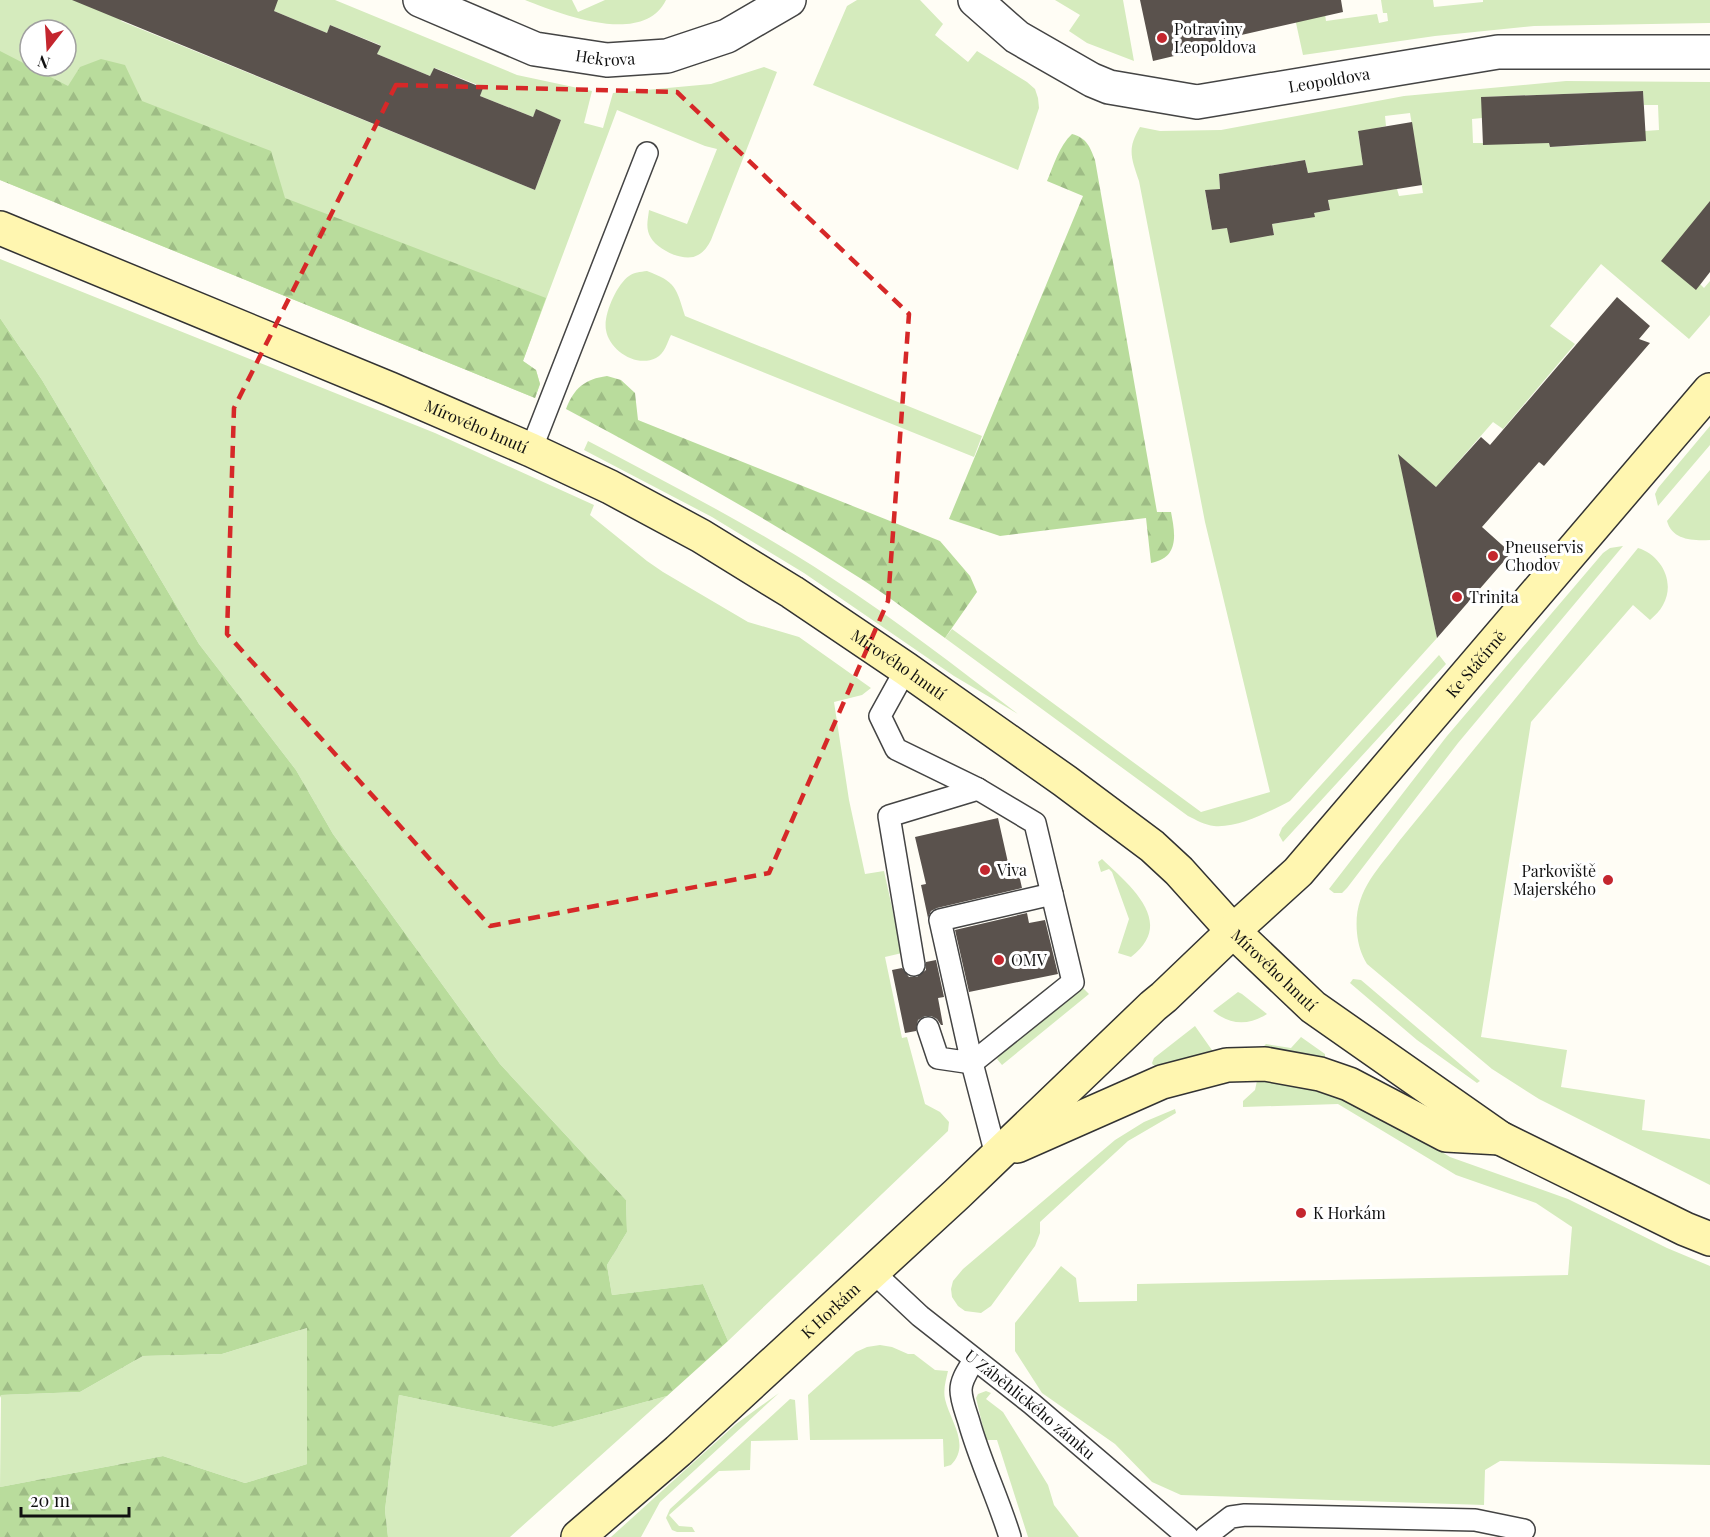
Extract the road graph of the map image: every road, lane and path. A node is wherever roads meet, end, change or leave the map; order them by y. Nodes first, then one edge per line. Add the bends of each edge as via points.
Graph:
1 (420, 0) edge
2 (789, 0) edge
3 (975, 0) edge
4 (1710, 52) edge
5 (646, 153) dead end
6 (0, 228) edge
7 (1710, 390) edge
8 (531, 450) junction
9 (906, 669) junction
10 (978, 789) junction
11 (1052, 894) junction
12 (1233, 931) junction
13 (914, 965) dead end
14 (928, 1028) dead end
15 (972, 1063) junction
16 (1500, 1138) junction
17 (996, 1155) junction
18 (1710, 1239) edge
19 (872, 1271) junction
20 (974, 1360) junction
21 (1524, 1530) dead end
22 (578, 1537) edge
23 (1010, 1537) edge
24 (1188, 1537) edge
25 (1205, 1537) edge

1 - 2 street, Hekrova via 535,49 607,60 667,56 727,36
3 - 4 street, Leopoldova via 1017,37 1092,80 1109,87 1197,102 1498,52
5 - 8 lane
6 - 8 main road, Mírového hnutí
7 - 12 main road, Ke Stáčírně via 1298,872
8 - 9 main road, Mírového hnutí via 701,536
9 - 10 lane via 880,716 896,749
9 - 12 main road, Mírového hnutí via 1152,846
10 - 11 lane via 1035,823
10 - 13 lane via 889,816
11 - 15 lane via 1073,982
11 - 15 lane via 940,920
12 - 16 main road, Mírového hnutí via 1313,1006
12 - 17 main road, K Horkám
14 - 15 lane via 938,1058
15 - 17 lane
16 - 17 main road via 1446,1135 1348,1084 1320,1074 1265,1064 1227,1065 1162,1082
16 - 18 main road, Mírového hnutí
17 - 19 main road, K Horkám
19 - 20 lane, U Záběhlického zámku
19 - 22 main road, K Horkám via 678,1451
20 - 23 lane via 962,1382 962,1396
20 - 24 lane, U Záběhlického zámku via 1032,1404
21 - 25 lane via 1475,1520 1245,1515 1231,1517

